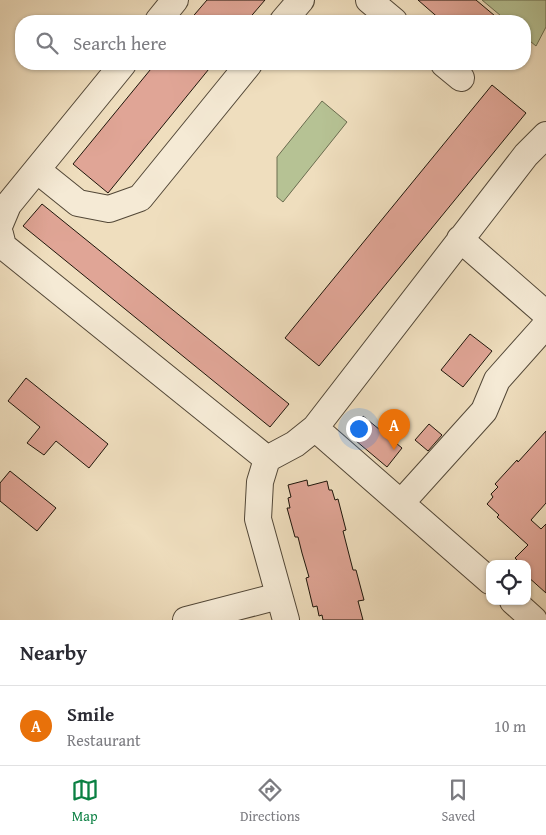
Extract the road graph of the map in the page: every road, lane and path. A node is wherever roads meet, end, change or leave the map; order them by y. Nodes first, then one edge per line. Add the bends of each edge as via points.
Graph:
1 (175, 0) edge
2 (301, 0) edge
3 (369, 0) edge
4 (163, 15) edge
5 (289, 15) edge
6 (387, 15) edge
7 (118, 70) edge
8 (244, 70) edge
9 (546, 135) edge
10 (37, 170) junction
11 (1, 239) edge
12 (460, 239) junction
13 (546, 314) edge
14 (546, 325) edge
15 (315, 428) junction
16 (267, 459) junction
17 (401, 504) junction
18 (486, 578) edge
19 (517, 605) edge
20 (282, 608) edge
21 (228, 615) edge
22 (186, 620) edge
23 (534, 620) edge

1 - 4 lane
2 - 5 lane
3 - 6 lane
7 - 10 lane
8 - 10 lane via 140,198 109,209 78,203
9 - 12 lane via 526,155
10 - 11 lane via 8,205
11 - 16 lane
12 - 13 lane
12 - 15 lane
14 - 17 lane via 497,380 484,411
15 - 16 lane via 295,444
15 - 17 lane
16 - 20 lane via 260,482 257,512
17 - 18 lane
19 - 23 lane
20 - 21 lane
21 - 22 lane

